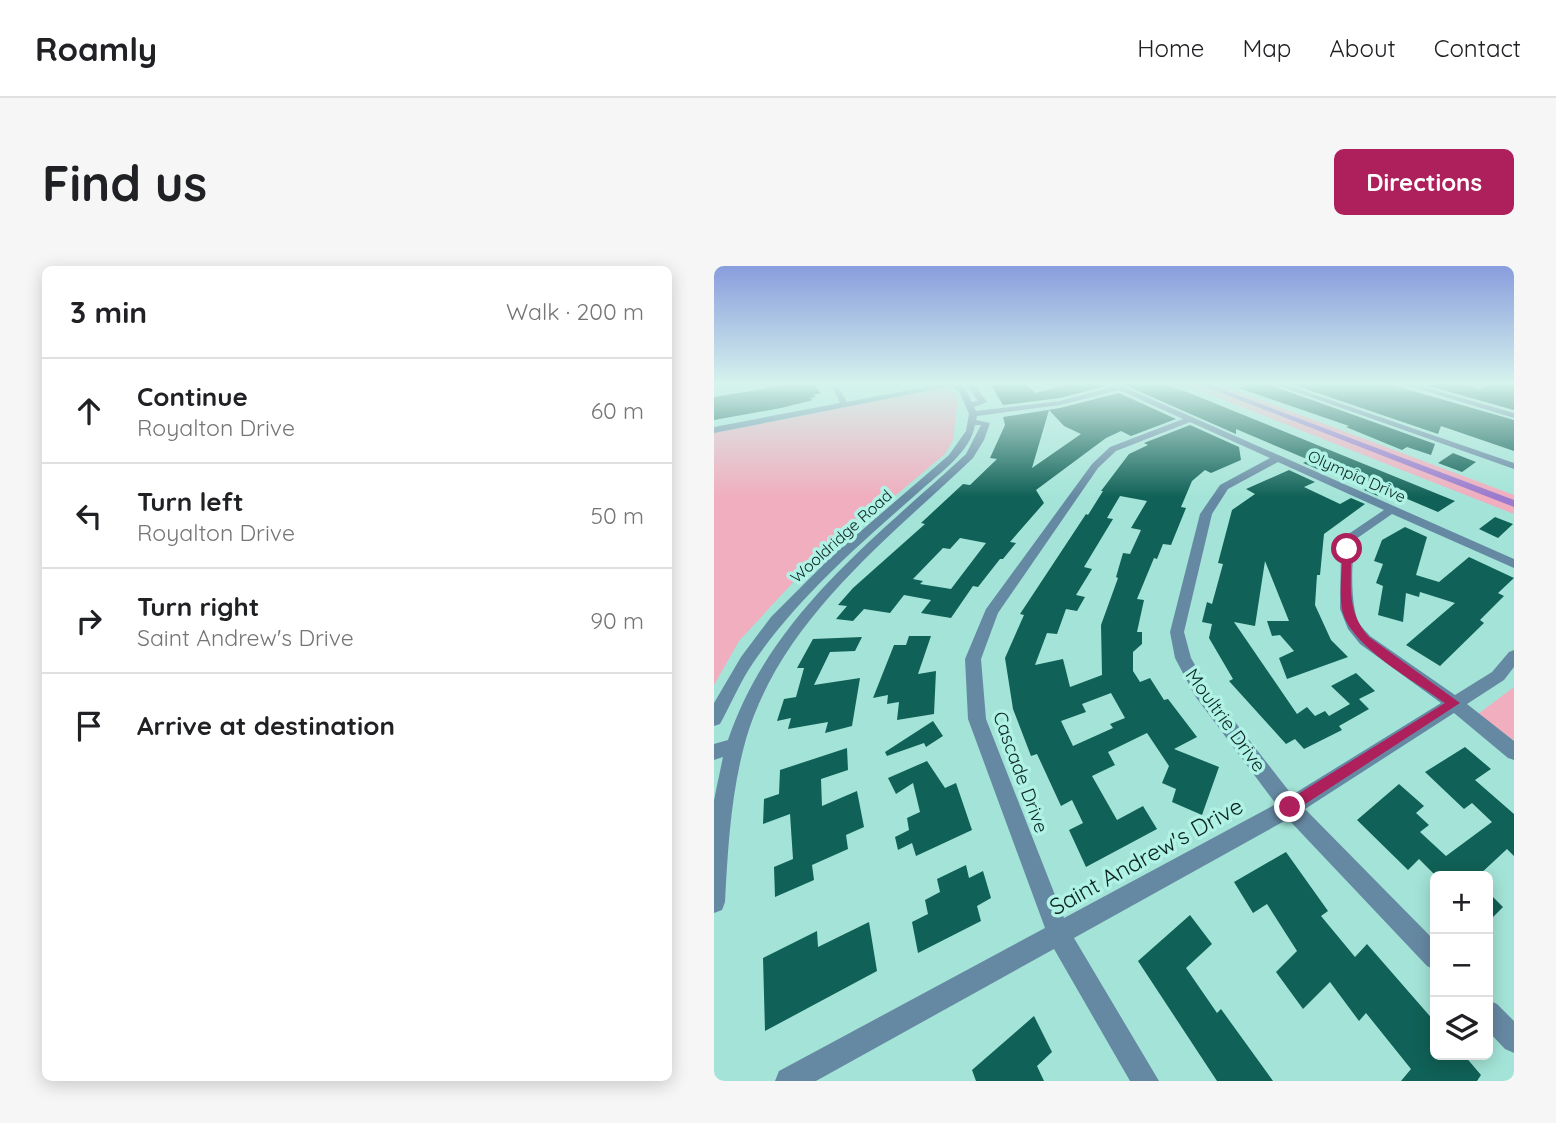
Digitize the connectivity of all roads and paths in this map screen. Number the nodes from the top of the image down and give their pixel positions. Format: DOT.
graph roads {
  1 [pos="759,421"];
  2 [pos="969,421"];
  3 [pos="984,421"];
  4 [pos="1184,421"];
  5 [pos="1194,421"];
  6 [pos="1385,421"];
  7 [pos="714,430"];
  8 [pos="1278,458"];
  9 [pos="1514,466"];
  10 [pos="1392,509"];
  11 [pos="867,531"];
  12 [pos="885,535"];
  13 [pos="1514,564"];
  14 [pos="1514,656"];
  15 [pos="1454,703"];
  16 [pos="714,719"];
  17 [pos="733,747"];
  18 [pos="714,752"];
  19 [pos="1514,752"];
  20 [pos="1290,807"];
  21 [pos="714,902"];
  22 [pos="1058,933"];
  23 [pos="1430,953"];
  24 [pos="1493,1018"];
  25 [pos="1514,1040"];
  26 [pos="789,1081"];
  27 [pos="1145,1081"];
  1 -- 7 [label="street"];
  2 -- 11 [label="street, Wooldridge Road"];
  3 -- 12 [label="street"];
  4 -- 22 [label="street, Cascade Drive"];
  5 -- 8 [label="street, Olympia Drive"];
  6 -- 9 [label="street"];
  8 -- 10 [label="street, Olympia Drive"];
  8 -- 20 [label="street, Moultrie Drive"];
  10 -- 13 [label="street, Olympia Drive"];
  10 -- 15 [label="street"];
  11 -- 12 [label="street"];
  11 -- 16 [label="street, Wooldridge Road"];
  12 -- 17 [label="street"];
  14 -- 15 [label="street, Saint Andrew's Drive"];
  15 -- 19 [label="street"];
  15 -- 20 [label="street, Saint Andrew's Drive"];
  17 -- 18 [label="street"];
  17 -- 21 [label="street"];
  20 -- 22 [label="street, Saint Andrew's Drive"];
  20 -- 23 [label="street, Moultrie Drive"];
  22 -- 26 [label="street, Saint Andrew's Drive"];
  22 -- 27 [label="street, Cascade Drive"];
  24 -- 25 [label="street"];
}
